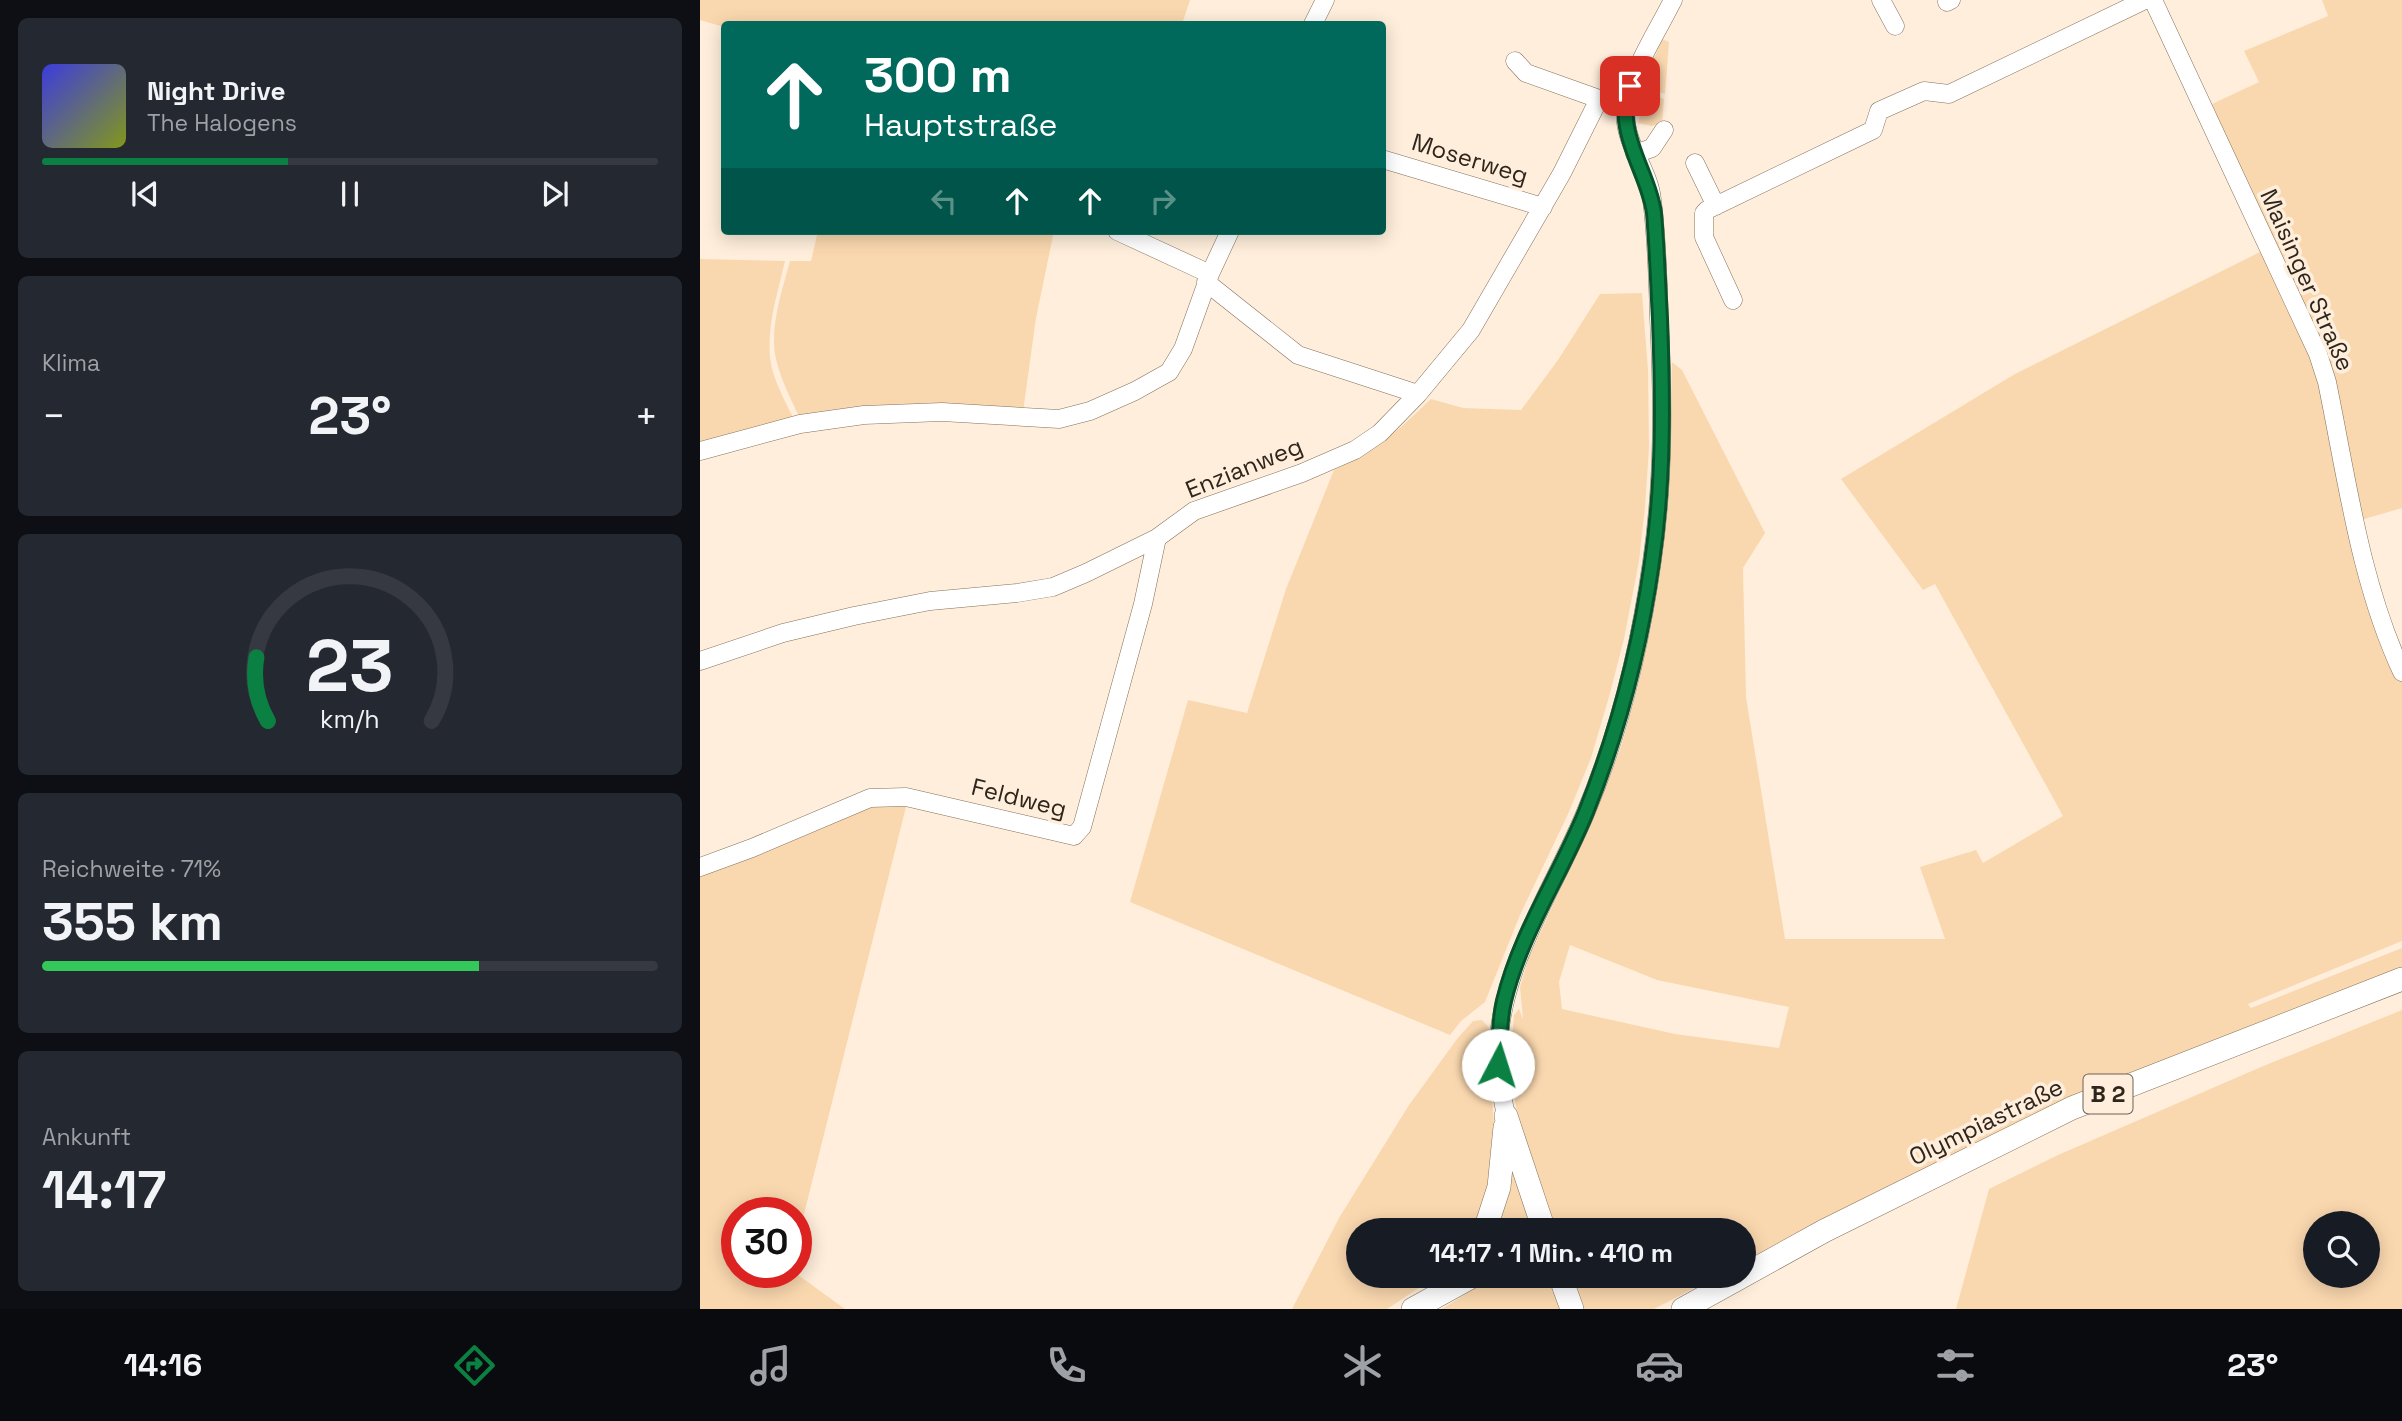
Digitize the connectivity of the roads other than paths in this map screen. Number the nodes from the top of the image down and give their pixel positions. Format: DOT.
graph roads {
  1 [pos="1325,0"];
  2 [pos="1673,0"];
  3 [pos="1881,0"];
  4 [pos="2145,0"];
  5 [pos="2153,0"];
  6 [pos="1314,21"];
  7 [pos="1895,26"];
  8 [pos="1515,61"];
  9 [pos="1599,99"];
  10 [pos="1626,105"];
  11 [pos="1664,130"];
  12 [pos="1635,155"];
  13 [pos="1386,160"];
  14 [pos="1695,163"];
  15 [pos="1543,206"];
  16 [pos="1716,206"];
  17 [pos="1125,235"];
  18 [pos="1228,235"];
  19 [pos="1208,278"];
  20 [pos="1733,300"];
  21 [pos="1418,394"];
  22 [pos="700,451"];
  23 [pos="1157,538"];
  24 [pos="700,661"];
  25 [pos="2402,672"];
  26 [pos="700,867"];
  27 [pos="2402,979"];
  28 [pos="1506,1116"];
  29 [pos="1489,1218"];
  30 [pos="1540,1218"];
  31 [pos="1441,1288"];
  32 [pos="1451,1288"];
  33 [pos="1564,1288"];
  34 [pos="1423,1303"];
  35 [pos="1572,1309"];
  36 [pos="1683,1309"];
  1 -- 6 [label="street"];
  2 -- 10 [label="street"];
  3 -- 7 [label="street"];
  4 -- 16 [label="street"];
  5 -- 25 [label="street, Maisinger Straße"];
  8 -- 9 [label="street"];
  9 -- 10 [label="street"];
  9 -- 15 [label="street, Enzianweg"];
  10 -- 12 [label="street"];
  11 -- 12 [label="street"];
  12 -- 28 [label="street"];
  13 -- 15 [label="street, Moserweg"];
  14 -- 16 [label="street"];
  15 -- 21 [label="street, Enzianweg"];
  16 -- 20 [label="street"];
  17 -- 19 [label="street"];
  18 -- 19 [label="street"];
  19 -- 21 [label="street"];
  19 -- 22 [label="street"];
  21 -- 23 [label="street, Enzianweg"];
  23 -- 24 [label="street, Enzianweg"];
  23 -- 26 [label="street, Feldweg"];
  27 -- 36 [label="main road, Olympiastraße / B 2"];
  28 -- 29 [label="main road"];
  28 -- 30 [label="main road"];
  31 -- 34 [label="main road"];
  32 -- 34 [label="main road"];
  33 -- 35 [label="main road"];
}
